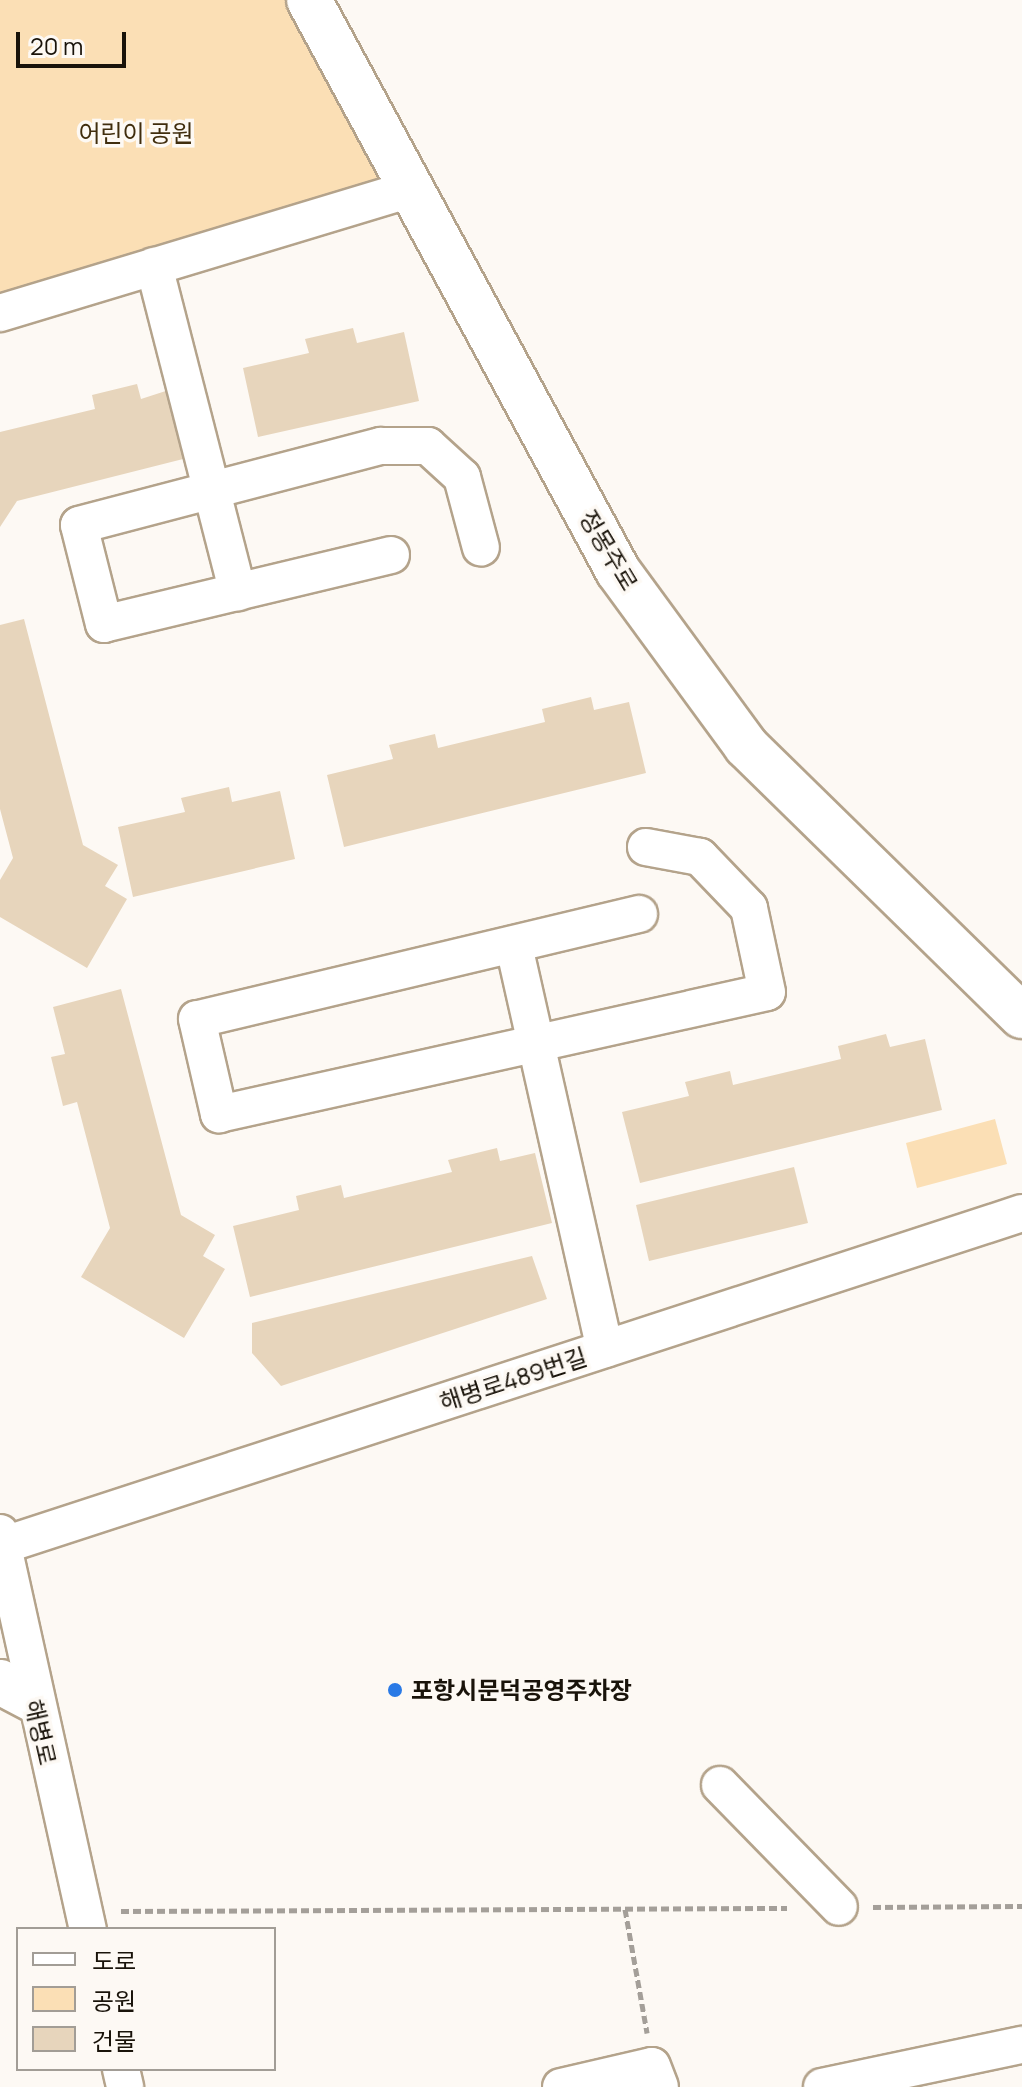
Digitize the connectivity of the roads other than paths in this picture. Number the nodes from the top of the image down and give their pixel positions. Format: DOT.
graph roads {
  1 [pos="309,0"];
  2 [pos="412,189"];
  3 [pos="154,266"];
  4 [pos="0,313"];
  5 [pos="211,490"];
  6 [pos="481,548"];
  7 [pos="391,555"];
  8 [pos="238,592"];
  9 [pos="646,847"];
  10 [pos="639,914"];
  11 [pos="514,946"];
  12 [pos="1022,1016"];
  13 [pos="536,1042"];
  14 [pos="1022,1213"];
  15 [pos="605,1349"];
  16 [pos="1,1541"];
  17 [pos="16,1691"];
  18 [pos="720,1785"];
  19 [pos="839,1907"];
  20 [pos="86,1920"];
  21 [pos="1022,2045"];
  22 [pos="656,2076"];
  23 [pos="561,2087"];
  24 [pos="822,2087"];
  1 -- 2 [label="main road, 정몽주로"];
  2 -- 3 [label="street"];
  2 -- 12 [label="main road, 정몽주로"];
  3 -- 4 [label="street"];
  3 -- 5 [label="street"];
  5 -- 6 [label="street"];
  5 -- 8 [label="street"];
  5 -- 8 [label="street"];
  7 -- 8 [label="street"];
  9 -- 13 [label="street"];
  10 -- 11 [label="street"];
  11 -- 13 [label="street"];
  11 -- 13 [label="street"];
  13 -- 15 [label="street"];
  14 -- 15 [label="street, 해병로489번길"];
  15 -- 16 [label="street, 해병로489번길"];
  16 -- 17 [label="street, 해병로"];
  17 -- 20 [label="street, 해병로"];
  18 -- 19 [label="street"];
  21 -- 24 [label="street"];
  22 -- 23 [label="street"];
}
